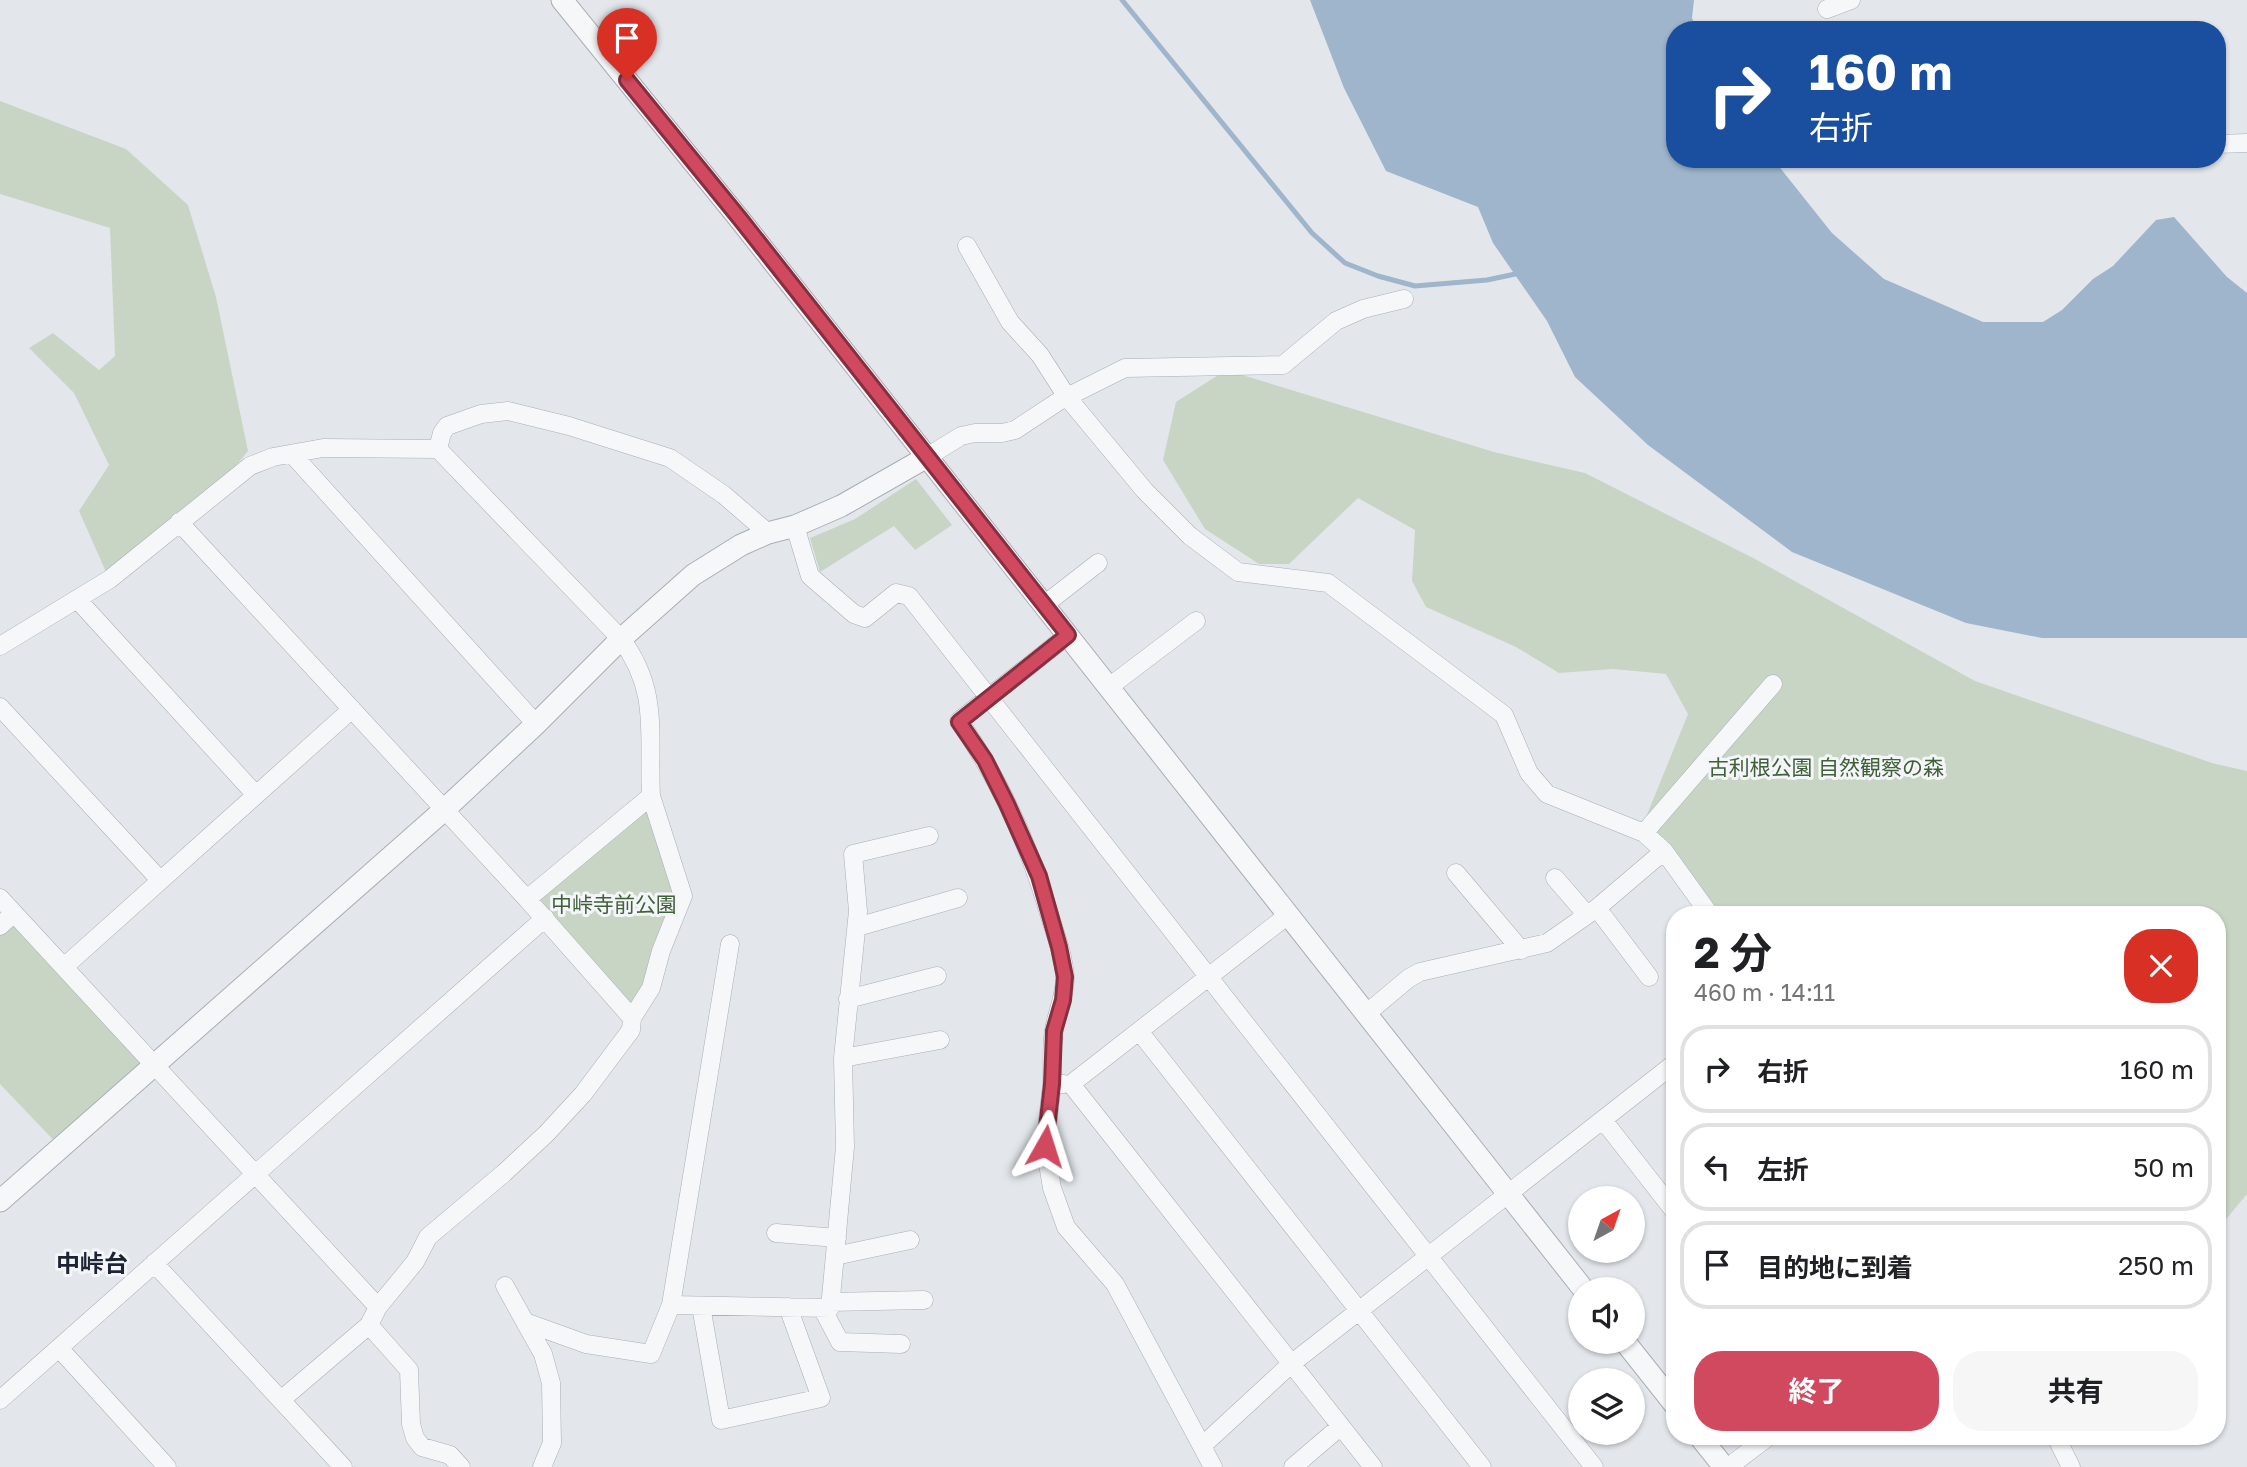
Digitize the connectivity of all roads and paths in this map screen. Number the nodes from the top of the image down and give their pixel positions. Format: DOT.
graph roads {
  1 [pos="562,0"];
  2 [pos="1851,0"];
  3 [pos="1827,9"];
  4 [pos="2226,144"];
  5 [pos="2247,144"];
  6 [pos="967,246"];
  7 [pos="1404,299"];
  8 [pos="1067,397"];
  9 [pos="438,449"];
  10 [pos="292,454"];
  11 [pos="927,457"];
  12 [pos="179,522"];
  13 [pos="795,526"];
  14 [pos="768,533"];
  15 [pos="1097,563"];
  16 [pos="77,599"];
  17 [pos="1044,605"];
  18 [pos="1196,621"];
  19 [pos="1068,635"];
  20 [pos="621,639"];
  21 [pos="0,646"];
  22 [pos="1773,684"];
  23 [pos="1109,687"];
  24 [pos="989,697"];
  25 [pos="0,706"];
  26 [pos="352,709"];
  27 [pos="536,724"];
  28 [pos="256,795"];
  29 [pos="651,796"];
  30 [pos="444,810"];
  31 [pos="1644,833"];
  32 [pos="929,836"];
  33 [pos="1664,852"];
  34 [pos="1456,873"];
  35 [pos="1555,878"];
  36 [pos="160,880"];
  37 [pos="0,898"];
  38 [pos="527,898"];
  39 [pos="958,898"];
  40 [pos="1703,906"];
  41 [pos="1592,911"];
  42 [pos="14,913"];
  43 [pos="1288,915"];
  44 [pos="545,918"];
  45 [pos="0,926"];
  46 [pos="857,927"];
  47 [pos="730,944"];
  48 [pos="1521,950"];
  49 [pos="64,967"];
  50 [pos="937,975"];
  51 [pos="1207,977"];
  52 [pos="1650,977"];
  53 [pos="848,999"];
  54 [pos="1366,1014"];
  55 [pos="632,1018"];
  56 [pos="1139,1031"];
  57 [pos="940,1040"];
  58 [pos="843,1058"];
  59 [pos="155,1064"];
  60 [pos="1666,1070"];
  61 [pos="1061,1084"];
  62 [pos="1603,1120"];
  63 [pos="255,1173"];
  64 [pos="1508,1194"];
  65 [pos="1666,1200"];
  66 [pos="0,1201"];
  67 [pos="776,1233"];
  68 [pos="910,1240"];
  69 [pos="836,1247"];
  70 [pos="1429,1256"];
  71 [pos="155,1263"];
  72 [pos="1574,1277"];
  73 [pos="505,1286"];
  74 [pos="924,1300"];
  75 [pos="671,1305"];
  76 [pos="826,1305"];
  77 [pos="701,1306"];
  78 [pos="378,1307"];
  79 [pos="788,1307"];
  80 [pos="1360,1310"];
  81 [pos="525,1322"];
  82 [pos="369,1325"];
  83 [pos="901,1344"];
  84 [pos="59,1348"];
  85 [pos="1635,1354"];
  86 [pos="1291,1364"];
  87 [pos="1666,1394"];
  88 [pos="0,1400"];
  89 [pos="281,1401"];
  90 [pos="1340,1426"];
  91 [pos="1706,1445"];
  92 [pos="1757,1445"];
  93 [pos="2060,1445"];
  94 [pos="1202,1446"];
  95 [pos="167,1467"];
  96 [pos="343,1467"];
  97 [pos="461,1467"];
  98 [pos="542,1467"];
  99 [pos="1213,1467"];
  100 [pos="1293,1467"];
  101 [pos="1373,1467"];
  102 [pos="1482,1467"];
  103 [pos="1594,1467"];
  104 [pos="1724,1467"];
  105 [pos="1733,1467"];
  106 [pos="2071,1467"];
  1 -- 11 [label="street"];
  2 -- 3 [label="street"];
  4 -- 5 [label="street"];
  6 -- 8 [label="street"];
  7 -- 8 [label="street"];
  8 -- 11 [label="street"];
  8 -- 31 [label="street"];
  9 -- 10 [label="street"];
  9 -- 14 [label="street"];
  9 -- 20 [label="street"];
  10 -- 12 [label="street"];
  10 -- 27 [label="street"];
  11 -- 13 [label="street"];
  11 -- 17 [label="street"];
  12 -- 16 [label="street"];
  12 -- 26 [label="street"];
  13 -- 14 [label="street"];
  13 -- 24 [label="street"];
  14 -- 20 [label="street"];
  15 -- 17 [label="street"];
  16 -- 21 [label="street"];
  16 -- 28 [label="street"];
  17 -- 19 [label="street"];
  18 -- 23 [label="street"];
  19 -- 23 [label="street"];
  19 -- 24 [label="street"];
  20 -- 27 [label="street"];
  20 -- 29 [label="street"];
  22 -- 31 [label="street"];
  23 -- 43 [label="street"];
  24 -- 51 [label="street"];
  24 -- 61 [label="street"];
  25 -- 36 [label="street"];
  26 -- 28 [label="street"];
  26 -- 30 [label="street"];
  27 -- 30 [label="street"];
  28 -- 36 [label="street"];
  29 -- 38 [label="street"];
  29 -- 55 [label="street"];
  30 -- 38 [label="street"];
  30 -- 59 [label="street"];
  31 -- 33 [label="street"];
  32 -- 46 [label="street"];
  33 -- 40 [label="street"];
  33 -- 41 [label="street"];
  34 -- 48 [label="street"];
  35 -- 41 [label="street"];
  36 -- 49 [label="street"];
  37 -- 42 [label="street"];
  38 -- 44 [label="street"];
  39 -- 46 [label="street"];
  41 -- 48 [label="street"];
  41 -- 52 [label="street"];
  42 -- 45 [label="street"];
  42 -- 49 [label="street"];
  43 -- 51 [label="street"];
  43 -- 54 [label="street"];
  44 -- 55 [label="street"];
  44 -- 63 [label="street"];
  46 -- 53 [label="street"];
  47 -- 75 [label="street"];
  48 -- 54 [label="street"];
  49 -- 59 [label="street"];
  50 -- 53 [label="street"];
  51 -- 56 [label="street"];
  51 -- 70 [label="street"];
  53 -- 58 [label="street"];
  54 -- 64 [label="street"];
  55 -- 78 [label="street"];
  56 -- 61 [label="street"];
  56 -- 80 [label="street"];
  57 -- 58 [label="street"];
  58 -- 69 [label="street"];
  59 -- 63 [label="street"];
  59 -- 66 [label="street"];
  60 -- 62 [label="street"];
  61 -- 86 [label="street"];
  61 -- 94 [label="street"];
  62 -- 64 [label="street"];
  62 -- 65 [label="street"];
  63 -- 71 [label="street"];
  63 -- 78 [label="street"];
  64 -- 70 [label="street"];
  64 -- 72 [label="street"];
  67 -- 69 [label="street"];
  68 -- 69 [label="street"];
  69 -- 76 [label="street"];
  70 -- 80 [label="street"];
  70 -- 103 [label="street"];
  71 -- 84 [label="street"];
  71 -- 89 [label="street"];
  73 -- 81 [label="street"];
  74 -- 76 [label="street"];
  75 -- 77 [label="street"];
  75 -- 81 [label="street"];
  76 -- 79 [label="street"];
  76 -- 83 [label="street"];
  77 -- 79 [label="street"];
  77 -- 79 [label="street"];
  78 -- 82 [label="street"];
  80 -- 86 [label="street"];
  80 -- 102 [label="street"];
  81 -- 98 [label="street"];
  82 -- 89 [label="street"];
  82 -- 97 [label="street"];
  84 -- 88 [label="street"];
  84 -- 95 [label="street"];
  85 -- 87 [label="street"];
  86 -- 90 [label="street"];
  86 -- 94 [label="street"];
  89 -- 96 [label="street"];
  90 -- 100 [label="street"];
  90 -- 101 [label="street"];
  91 -- 104 [label="street"];
  92 -- 105 [label="street"];
  93 -- 106 [label="street"];
  94 -- 99 [label="street"];
}
